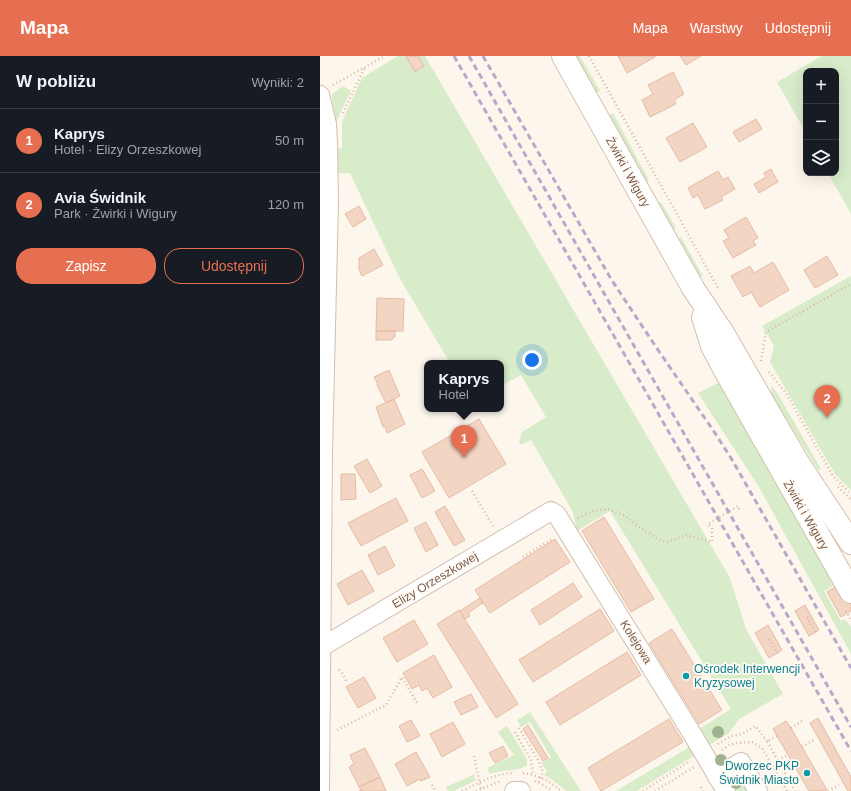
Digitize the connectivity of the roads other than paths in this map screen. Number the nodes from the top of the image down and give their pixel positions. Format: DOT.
graph roads {
  1 [pos="562,56"];
  2 [pos="323,92"];
  3 [pos="324,172"];
  4 [pos="693,288"];
  5 [pos="322,451"];
  6 [pos="551,511"];
  7 [pos="851,543"];
  8 [pos="851,592"];
  9 [pos="321,648"];
  10 [pos="321,730"];
  11 [pos="721,784"];
  12 [pos="320,791"];
  13 [pos="514,791"];
  14 [pos="521,791"];
  15 [pos="758,791"];
  1 -- 4 [label="main road, Żwirki i Wigury"];
  2 -- 3 [label="street"];
  3 -- 5 [label="street"];
  4 -- 7 [label="main road, Żwirki i Wigury"];
  4 -- 8 [label="main road, Żwirki i Wigury"];
  5 -- 9 [label="street"];
  6 -- 9 [label="street, Elizy Orzeszkowej"];
  6 -- 11 [label="street, Kolejowa"];
  9 -- 10 [label="street"];
  10 -- 12 [label="street"];
  11 -- 15 [label="street, Kolejowa"];
  13 -- 14 [label="street"];
}
